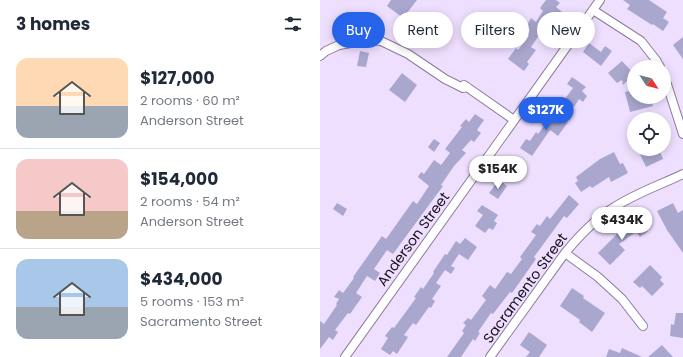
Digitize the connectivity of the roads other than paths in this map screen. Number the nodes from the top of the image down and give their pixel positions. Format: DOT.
graph roads {
  1 [pos="600,0"];
  2 [pos="593,10"];
  3 [pos="320,56"];
  4 [pos="656,60"];
  5 [pos="671,96"];
  6 [pos="514,120"];
  7 [pos="683,134"];
  8 [pos="683,174"];
  9 [pos="565,254"];
  10 [pos="644,326"];
  11 [pos="345,357"];
  12 [pos="490,357"];
  1 -- 2 [label="street, Anderson Street"];
  2 -- 4 [label="street"];
  2 -- 6 [label="street, Anderson Street"];
  3 -- 6 [label="street"];
  5 -- 7 [label="street"];
  6 -- 11 [label="street, Anderson Street"];
  8 -- 9 [label="street, Sacramento Street"];
  9 -- 10 [label="street"];
  9 -- 12 [label="street, Sacramento Street"];
}
